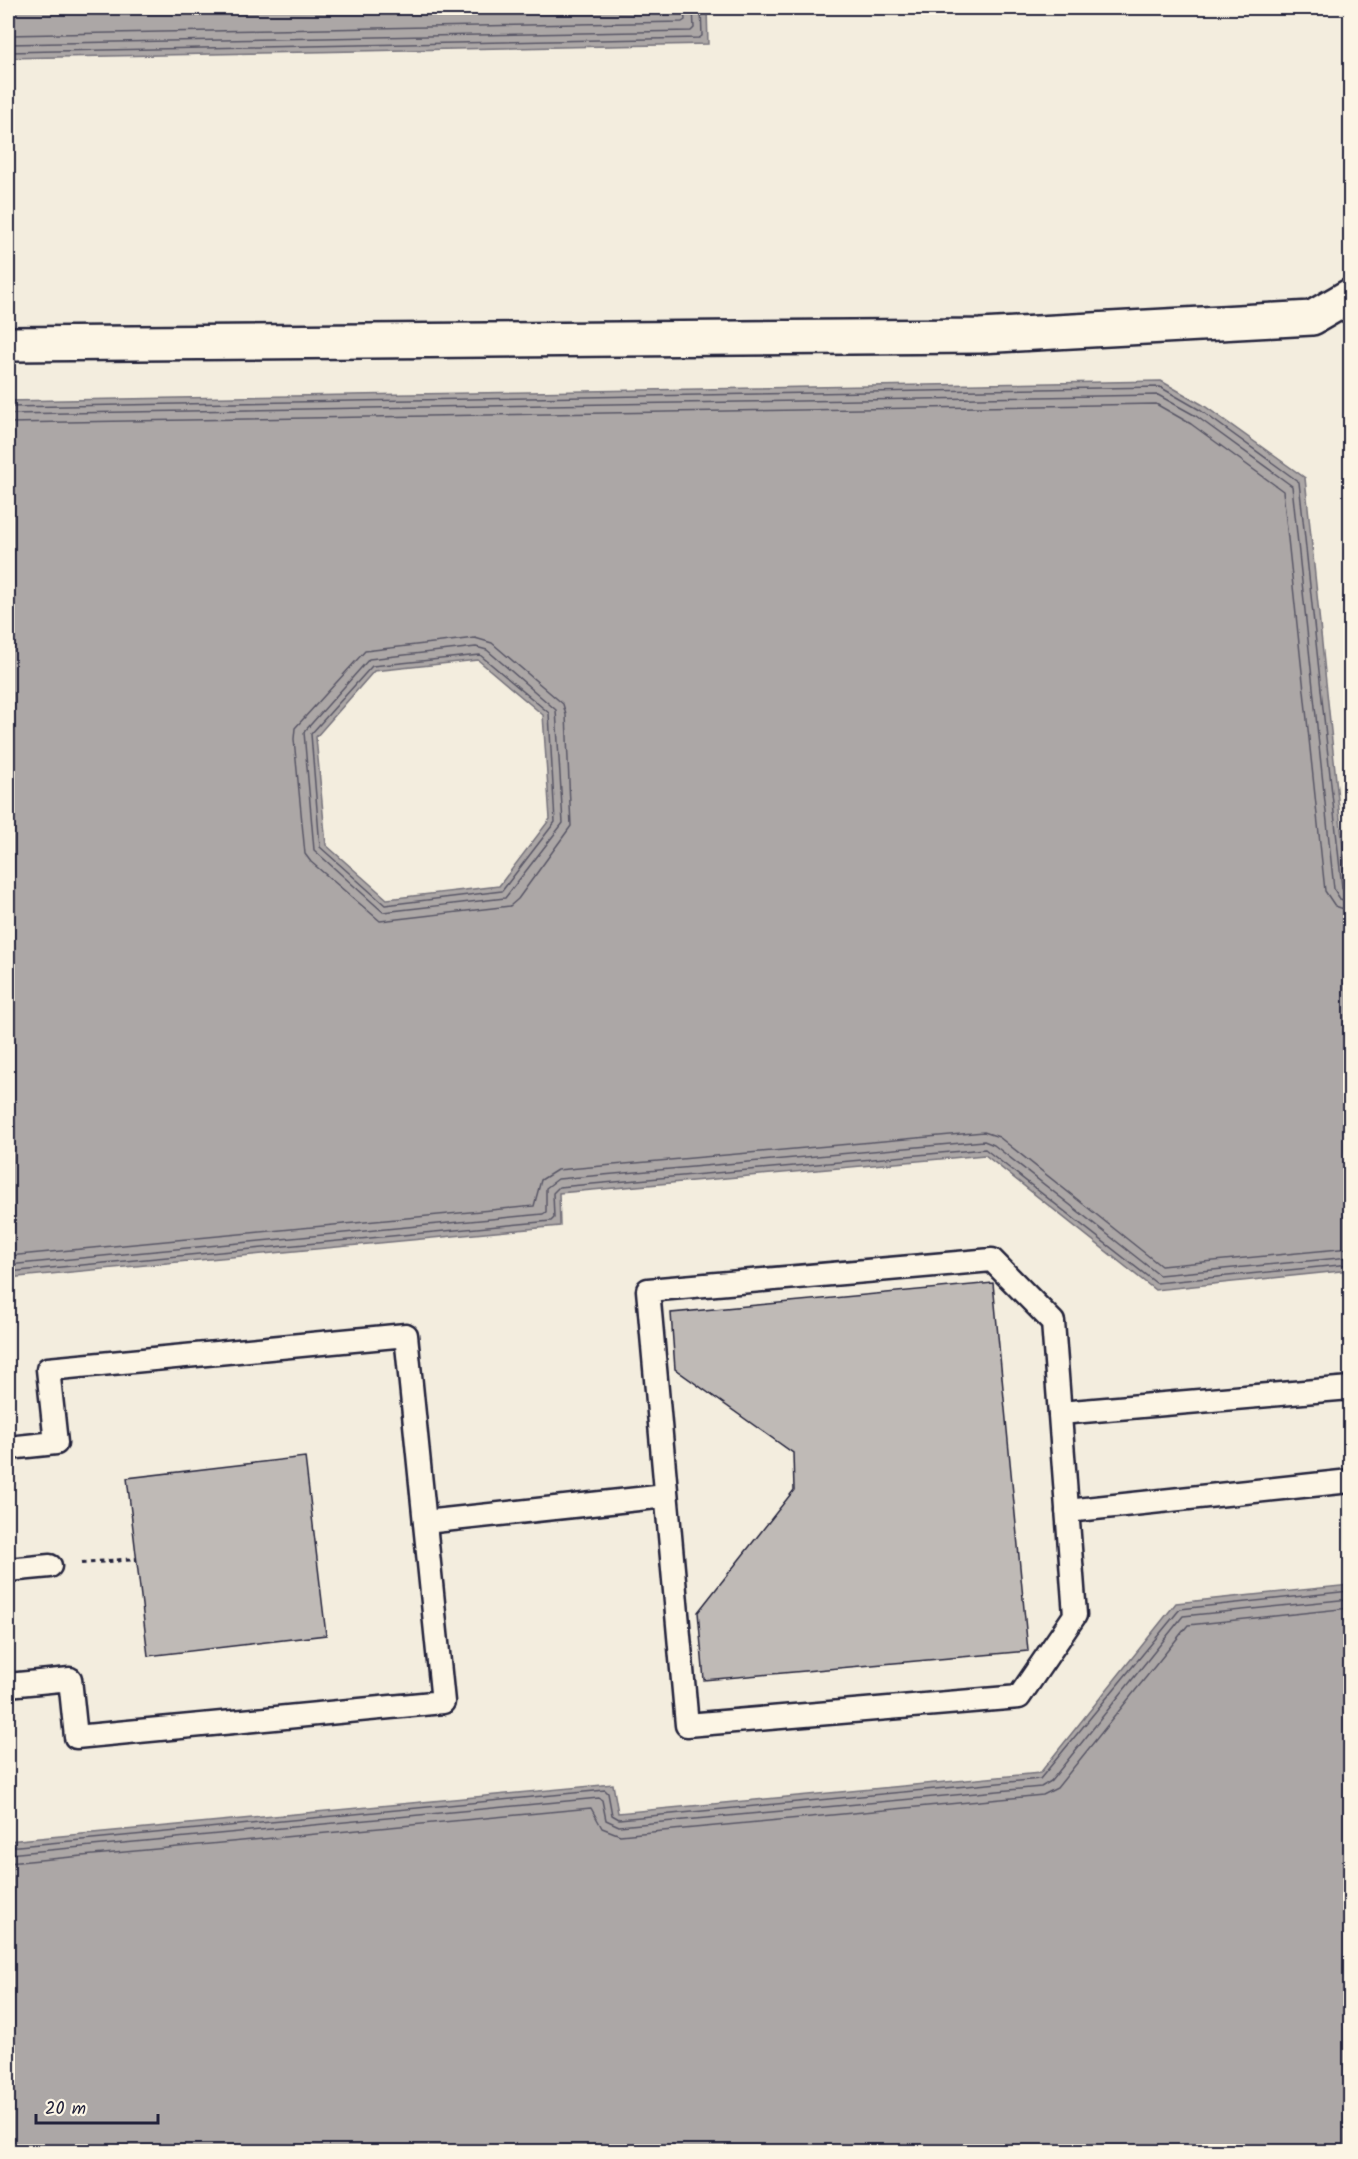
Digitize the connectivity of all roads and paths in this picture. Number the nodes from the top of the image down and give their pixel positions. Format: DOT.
graph roads {
  1 [pos="1350,296"];
  2 [pos="8,344"];
  3 [pos="1350,1389"];
  4 [pos="1060,1413"];
  5 [pos="8,1448"];
  6 [pos="1350,1481"];
  7 [pos="666,1496"];
  8 [pos="1067,1511"];
  9 [pos="425,1522"];
  10 [pos="137,1559"];
  11 [pos="50,1566"];
  12 [pos="8,1570"];
  13 [pos="8,1685"];
  1 -- 2 [label="street"];
  3 -- 4 [label="lane"];
  4 -- 7 [label="lane"];
  4 -- 8 [label="lane"];
  5 -- 9 [label="lane"];
  6 -- 8 [label="lane"];
  7 -- 8 [label="lane"];
  7 -- 9 [label="lane"];
  9 -- 13 [label="lane"];
  10 -- 11 [label="path"];
  11 -- 12 [label="lane"];
}
